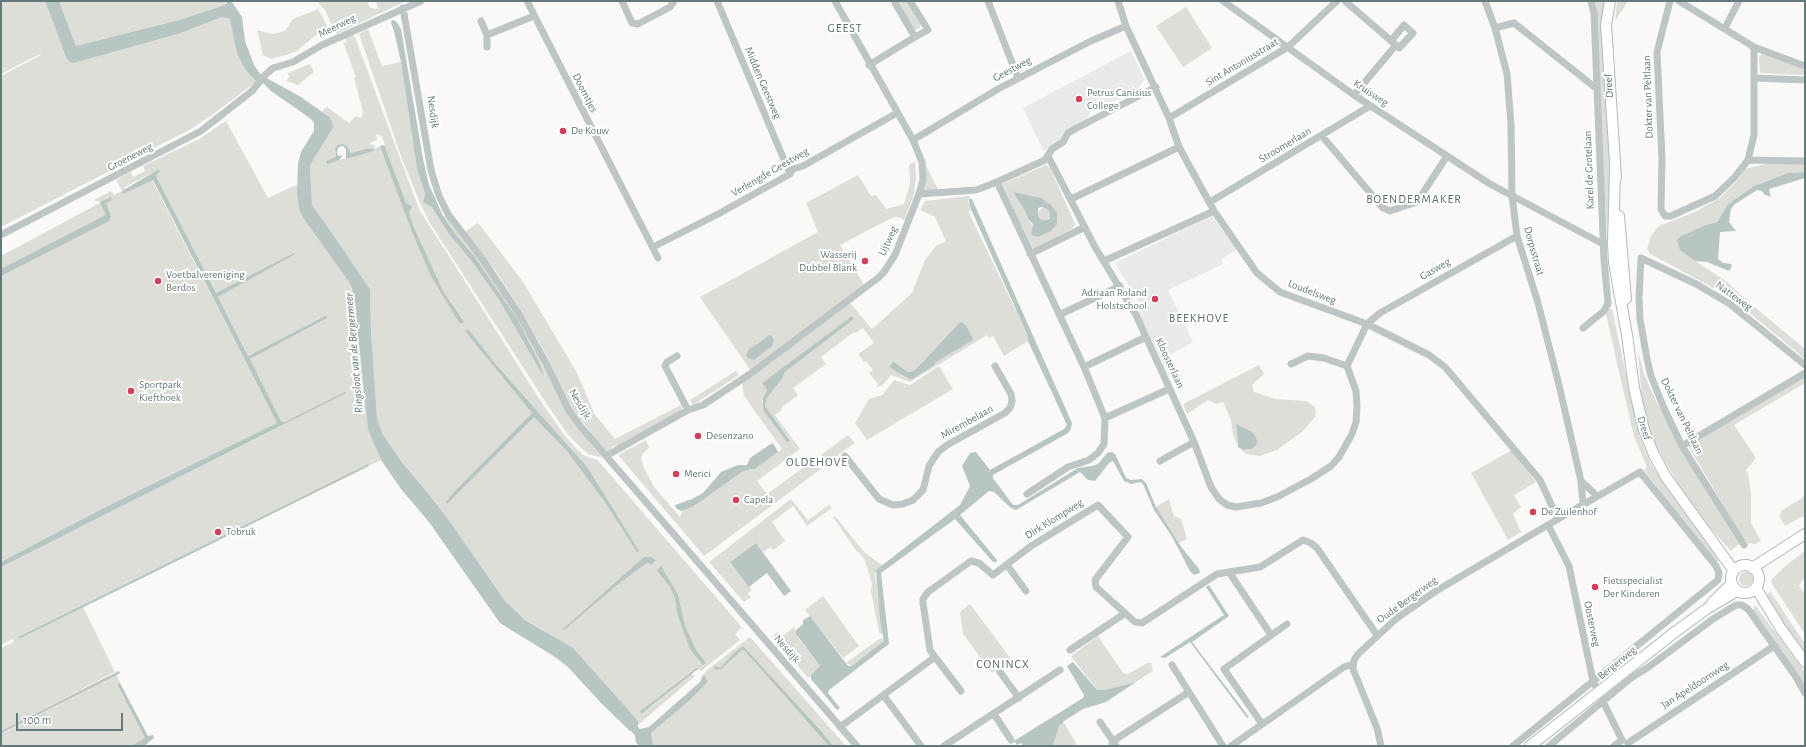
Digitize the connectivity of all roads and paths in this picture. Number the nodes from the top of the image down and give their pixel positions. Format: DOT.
graph roads {
  1 [pos="421,1"];
  2 [pos="527,1"];
  3 [pos="622,1"];
  4 [pos="674,1"];
  5 [pos="717,1"];
  6 [pos="835,1"];
  7 [pos="896,1"];
  8 [pos="910,1"];
  9 [pos="988,1"];
  10 [pos="1118,1"];
  11 [pos="1223,1"];
  12 [pos="1337,1"];
  13 [pos="1345,1"];
  14 [pos="1485,1"];
  15 [pos="1591,1"];
  16 [pos="1610,1"];
  17 [pos="1670,1"];
  18 [pos="1679,1"];
  19 [pos="1739,1"];
  20 [pos="404,8"];
  21 [pos="534,16"];
  22 [pos="481,21"];
  23 [pos="1126,26"];
  24 [pos="1495,28"];
  25 [pos="1725,28"];
  26 [pos="487,34"];
  27 [pos="915,37"];
  28 [pos="487,47"];
  29 [pos="1288,47"];
  30 [pos="1754,47"];
  31 [pos="869,64"];
  32 [pos="1805,66"];
  33 [pos="265,75"];
  34 [pos="1018,78"];
  35 [pos="1754,78"];
  36 [pos="1805,80"];
  37 [pos="1156,87"];
  38 [pos="1597,89"];
  39 [pos="1354,95"];
  40 [pos="1370,106"];
  41 [pos="897,112"];
  42 [pos="1169,118"];
  43 [pos="1322,136"];
  44 [pos="913,140"];
  45 [pos="1179,147"];
  46 [pos="1048,156"];
  47 [pos="1447,156"];
  48 [pos="1748,160"];
  49 [pos="1805,161"];
  50 [pos="790,174"];
  51 [pos="997,182"];
  52 [pos="919,194"];
  53 [pos="1512,196"];
  54 [pos="1070,199"];
  55 [pos="1210,202"];
  56 [pos="1214,211"];
  57 [pos="1085,227"];
  58 [pos="1,235"];
  59 [pos="1517,236"];
  60 [pos="1612,243"];
  61 [pos="653,247"];
  62 [pos="1030,254"];
  63 [pos="658,258"];
  64 [pos="1641,258"];
  65 [pos="1104,261"];
  66 [pos="1120,286"];
  67 [pos="1059,315"];
  68 [pos="1367,324"];
  69 [pos="1583,328"];
  70 [pos="1146,337"];
  71 [pos="677,356"];
  72 [pos="1291,364"];
  73 [pos="1805,365"];
  74 [pos="995,366"];
  75 [pos="1347,366"];
  76 [pos="1084,367"];
  77 [pos="1805,373"];
  78 [pos="1169,389"];
  79 [pos="688,410"];
  80 [pos="1105,418"];
  81 [pos="1194,442"];
  82 [pos="1682,446"];
  83 [pos="606,456"];
  84 [pos="845,456"];
  85 [pos="1160,461"];
  86 [pos="1581,481"];
  87 [pos="1027,494"];
  88 [pos="1597,496"];
  89 [pos="1583,504"];
  90 [pos="1558,519"];
  91 [pos="1548,525"];
  92 [pos="1802,536"];
  93 [pos="1744,545"];
  94 [pos="1007,565"];
  95 [pos="1738,569"];
  96 [pos="1755,571"];
  97 [pos="1229,572"];
  98 [pos="1719,578"];
  99 [pos="1735,587"];
  100 [pos="1753,590"];
  101 [pos="1026,591"];
  102 [pos="1124,614"];
  103 [pos="1287,624"];
  104 [pos="1272,635"];
  105 [pos="1377,635"];
  106 [pos="1774,646"];
  107 [pos="1070,650"];
  108 [pos="935,657"];
  109 [pos="1805,662"];
  110 [pos="1353,664"];
  111 [pos="1172,665"];
  112 [pos="1060,670"];
  113 [pos="1000,672"];
  114 [pos="1593,681"];
  115 [pos="961,691"];
  116 [pos="1189,692"];
  117 [pos="1805,693"];
  118 [pos="884,696"];
  119 [pos="1600,696"];
  120 [pos="1019,698"];
  121 [pos="994,714"];
  122 [pos="1100,722"];
  123 [pos="1262,724"];
  124 [pos="840,727"];
  125 [pos="1012,740"];
  126 [pos="1627,743"];
  127 [pos="1113,744"];
  128 [pos="857,746"];
  129 [pos="921,746"];
  130 [pos="944,746"];
  131 [pos="1223,746"];
  132 [pos="1231,746"];
  133 [pos="1381,746"];
  134 [pos="1513,746"];
  135 [pos="1530,746"];
  136 [pos="1549,746"];
  137 [pos="1614,746"];
  1 -- 20 [label="street, Meerweg"];
  2 -- 21 [label="street, Doorntjes"];
  3 -- 4 [label="street"];
  5 -- 50 [label="street, Midden Geestweg"];
  6 -- 31 [label="street, Lijtweg"];
  7 -- 27 [label="street"];
  8 -- 27 [label="street"];
  9 -- 34 [label="street"];
  10 -- 23 [label="street, Loudelsweg"];
  11 -- 29 [label="street, Kruisweg"];
  12 -- 29 [label="street, Sint Antoniusstraat"];
  13 -- 39 [label="street"];
  14 -- 24 [label="street, Dorpsstraat"];
  15 -- 38 [label="street, Karel de Grotelaan"];
  16 -- 60 [label="main road, Dreef"];
  17 -- 48 [label="street, Dokter van Peltlaan"];
  18 -- 25 [label="street"];
  19 -- 25 [label="street"];
  20 -- 33 [label="street, Meerweg"];
  20 -- 83 [label="street, Nesdijk"];
  21 -- 26 [label="street"];
  21 -- 61 [label="street, Doorntjes"];
  22 -- 26 [label="street"];
  23 -- 34 [label="street, Geestweg"];
  23 -- 37 [label="street, Loudelsweg"];
  24 -- 38 [label="street"];
  24 -- 53 [label="street, Dorpsstraat"];
  25 -- 30 [label="street"];
  26 -- 28 [label="street"];
  27 -- 31 [label="street"];
  29 -- 39 [label="street, Kruisweg"];
  29 -- 42 [label="street, Sint Antoniusstraat"];
  30 -- 32 [label="street"];
  30 -- 35 [label="street"];
  31 -- 41 [label="street, Lijtweg"];
  33 -- 58 [label="street, Groeneweg"];
  34 -- 44 [label="street, Geestweg"];
  35 -- 36 [label="street"];
  35 -- 48 [label="street"];
  37 -- 42 [label="street, Loudelsweg"];
  37 -- 46 [label="street"];
  38 -- 60 [label="street, Karel de Grotelaan"];
  39 -- 40 [label="street, Kruisweg"];
  40 -- 43 [label="street, Stroomerlaan"];
  40 -- 47 [label="street, Kruisweg"];
  41 -- 44 [label="street, Lijtweg"];
  41 -- 50 [label="street, Verlengde Geestweg"];
  42 -- 45 [label="street, Loudelsweg"];
  43 -- 47 [label="street"];
  43 -- 55 [label="street, Stroomerlaan"];
  44 -- 52 [label="street, Lijtweg"];
  45 -- 54 [label="street"];
  45 -- 55 [label="street, Loudelsweg"];
  46 -- 51 [label="street"];
  46 -- 54 [label="street, Kloosterlaan"];
  47 -- 53 [label="street, Kruisweg"];
  48 -- 49 [label="street"];
  50 -- 61 [label="street, Verlengde Geestweg"];
  51 -- 52 [label="street"];
  51 -- 62 [label="street"];
  52 -- 79 [label="street, Lijtweg"];
  53 -- 59 [label="street, Dorpsstraat"];
  53 -- 60 [label="street"];
  54 -- 57 [label="street, Kloosterlaan"];
  55 -- 56 [label="street, Loudelsweg"];
  56 -- 65 [label="street"];
  56 -- 68 [label="street, Loudelsweg"];
  57 -- 62 [label="street"];
  57 -- 65 [label="street, Kloosterlaan"];
  59 -- 68 [label="street, Gasweg"];
  59 -- 86 [label="street, Dorpsstraat"];
  60 -- 69 [label="street, Karel de Grotelaan"];
  60 -- 95 [label="main road, Dreef"];
  61 -- 63 [label="street, Doorntjes"];
  62 -- 67 [label="street"];
  64 -- 73 [label="street, Natteweg"];
  64 -- 82 [label="street, Dokter van Peltlaan"];
  65 -- 66 [label="street, Kloosterlaan"];
  66 -- 67 [label="street"];
  66 -- 70 [label="street, Kloosterlaan"];
  67 -- 76 [label="street"];
  68 -- 75 [label="street"];
  68 -- 90 [label="street, Loudelsweg"];
  70 -- 76 [label="street"];
  70 -- 78 [label="street, Kloosterlaan"];
  71 -- 79 [label="street"];
  72 -- 75 [label="street"];
  74 -- 84 [label="street, Mirembelaan"];
  75 -- 81 [label="street, Kloosterlaan"];
  76 -- 80 [label="street"];
  77 -- 82 [label="street"];
  78 -- 80 [label="street"];
  78 -- 81 [label="street, Kloosterlaan"];
  79 -- 83 [label="street, Lijtweg"];
  80 -- 87 [label="street"];
  81 -- 85 [label="street"];
  82 -- 93 [label="street, Dokter van Peltlaan"];
  83 -- 124 [label="street, Nesdijk"];
  86 -- 88 [label="street"];
  86 -- 89 [label="street, Dorpsstraat"];
  88 -- 89 [label="street, Oude Bergerweg"];
  88 -- 98 [label="street, Oude Bergerweg"];
  89 -- 90 [label="street, Oude Bergerweg"];
  90 -- 91 [label="street, Oude Bergerweg"];
  91 -- 105 [label="street, Oude Bergerweg"];
  91 -- 114 [label="street, Oosterweg"];
  92 -- 96 [label="main road"];
  94 -- 101 [label="street"];
  94 -- 102 [label="street, Dirk Klompweg"];
  94 -- 108 [label="street, Dirk Klompweg"];
  95 -- 96 [label="main road"];
  95 -- 99 [label="main road"];
  96 -- 100 [label="main road"];
  97 -- 102 [label="street, Dirk Klompweg"];
  97 -- 104 [label="street"];
  97 -- 105 [label="street, Dirk Klompweg"];
  98 -- 114 [label="street, Bergerweg"];
  99 -- 100 [label="main road"];
  99 -- 119 [label="main road, Bergerweg"];
  100 -- 109 [label="main road"];
  102 -- 107 [label="street"];
  103 -- 104 [label="street"];
  104 -- 123 [label="street"];
  105 -- 110 [label="street, Oude Bergerweg"];
  106 -- 117 [label="street"];
  106 -- 119 [label="street, Bergerweg"];
  106 -- 126 [label="street, Jan Apeldoornweg"];
  108 -- 115 [label="street"];
  108 -- 118 [label="street"];
  110 -- 123 [label="street"];
  110 -- 133 [label="street"];
  111 -- 116 [label="street"];
  112 -- 120 [label="street"];
  113 -- 120 [label="street"];
  114 -- 119 [label="street, Oosterweg"];
  114 -- 134 [label="street, Bergerweg"];
  116 -- 127 [label="street"];
  116 -- 131 [label="street"];
  118 -- 124 [label="street"];
  118 -- 129 [label="street"];
  119 -- 126 [label="street, Oosterweg"];
  119 -- 135 [label="main road, Bergerweg"];
  119 -- 136 [label="street, Bergerweg"];
  120 -- 121 [label="street"];
  121 -- 125 [label="street"];
  121 -- 130 [label="street"];
  122 -- 127 [label="street"];
  123 -- 132 [label="street"];
  124 -- 128 [label="street, Nesdijk"];
  126 -- 137 [label="street"];
}
